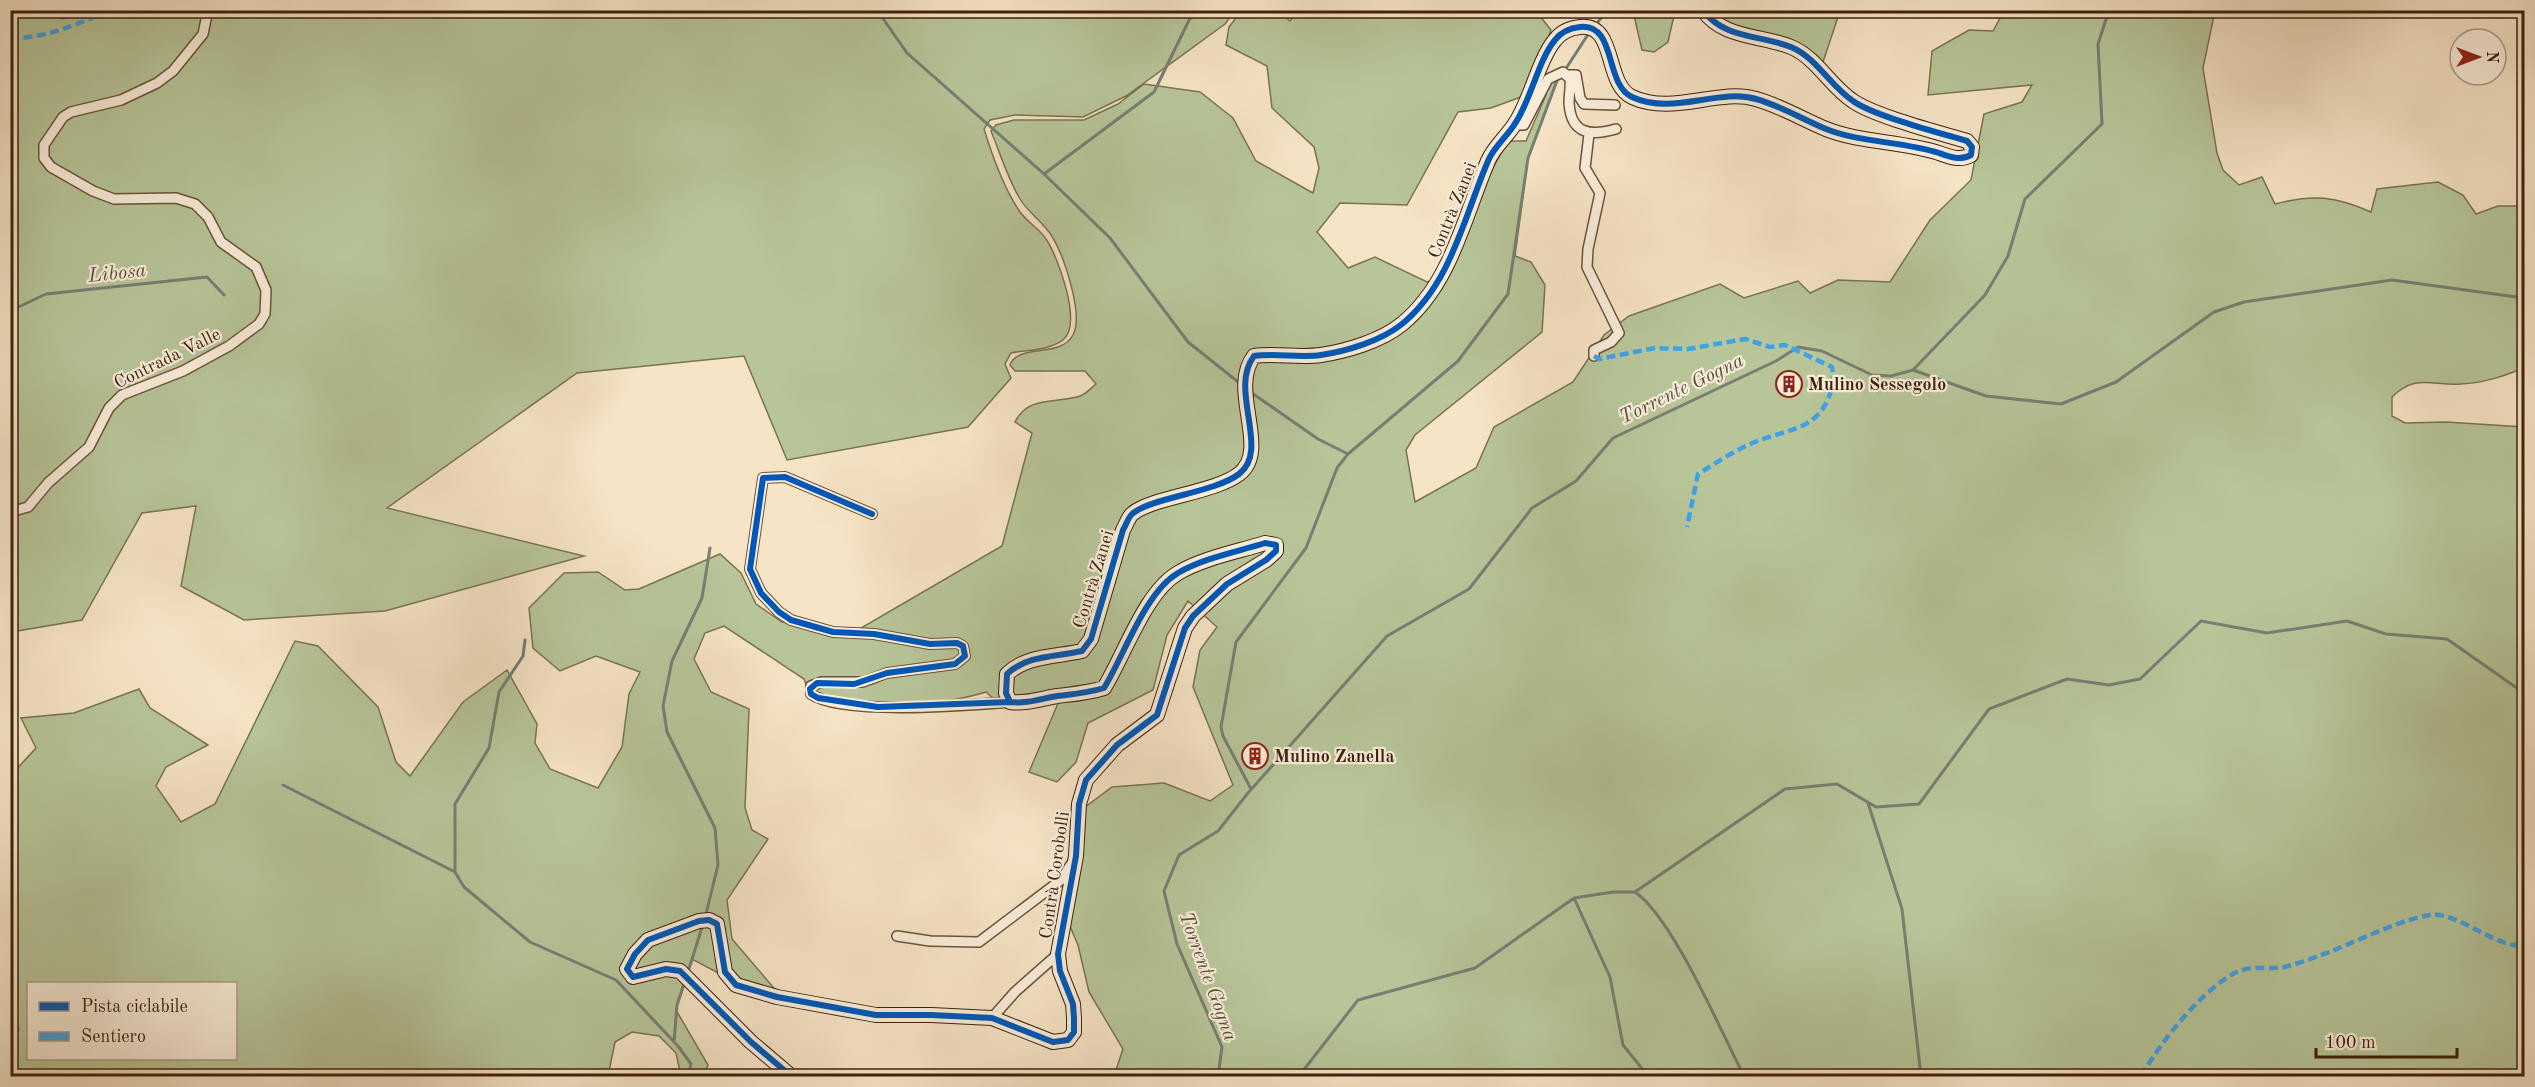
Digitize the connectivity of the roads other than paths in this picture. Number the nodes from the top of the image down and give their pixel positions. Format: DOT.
graph roads {
  1 [pos="208,10"];
  2 [pos="1703,10"];
  3 [pos="1568,75"];
  4 [pos="1615,105"];
  5 [pos="1515,125"];
  6 [pos="1616,129"];
  7 [pos="1588,134"];
  8 [pos="1594,356"];
  9 [pos="10,512"];
  10 [pos="872,514"];
  11 [pos="1010,702"];
  12 [pos="1076,856"];
  13 [pos="897,936"];
  14 [pos="1058,954"];
  15 [pos="992,1018"];
  16 [pos="791,1077"];
  1 -- 9 [label="street, Contrada Valle"];
  2 -- 5 [label="street, Contrà Zanei"];
  3 -- 4 [label="street"];
  3 -- 5 [label="street, Contrà Zanei"];
  3 -- 7 [label="street"];
  5 -- 11 [label="street, Contrà Zanei"];
  6 -- 7 [label="street"];
  7 -- 8 [label="street"];
  10 -- 11 [label="street"];
  11 -- 12 [label="street, Contrà Corobolli"];
  12 -- 13 [label="street, Contrà Corobolli"];
  12 -- 14 [label="street, Contrà Corobolli"];
  14 -- 15 [label="street, Contrà Corobolli"];
  14 -- 15 [label="street, Contrà Corobolli"];
  15 -- 16 [label="street, Contrà Corobolli"];
}
